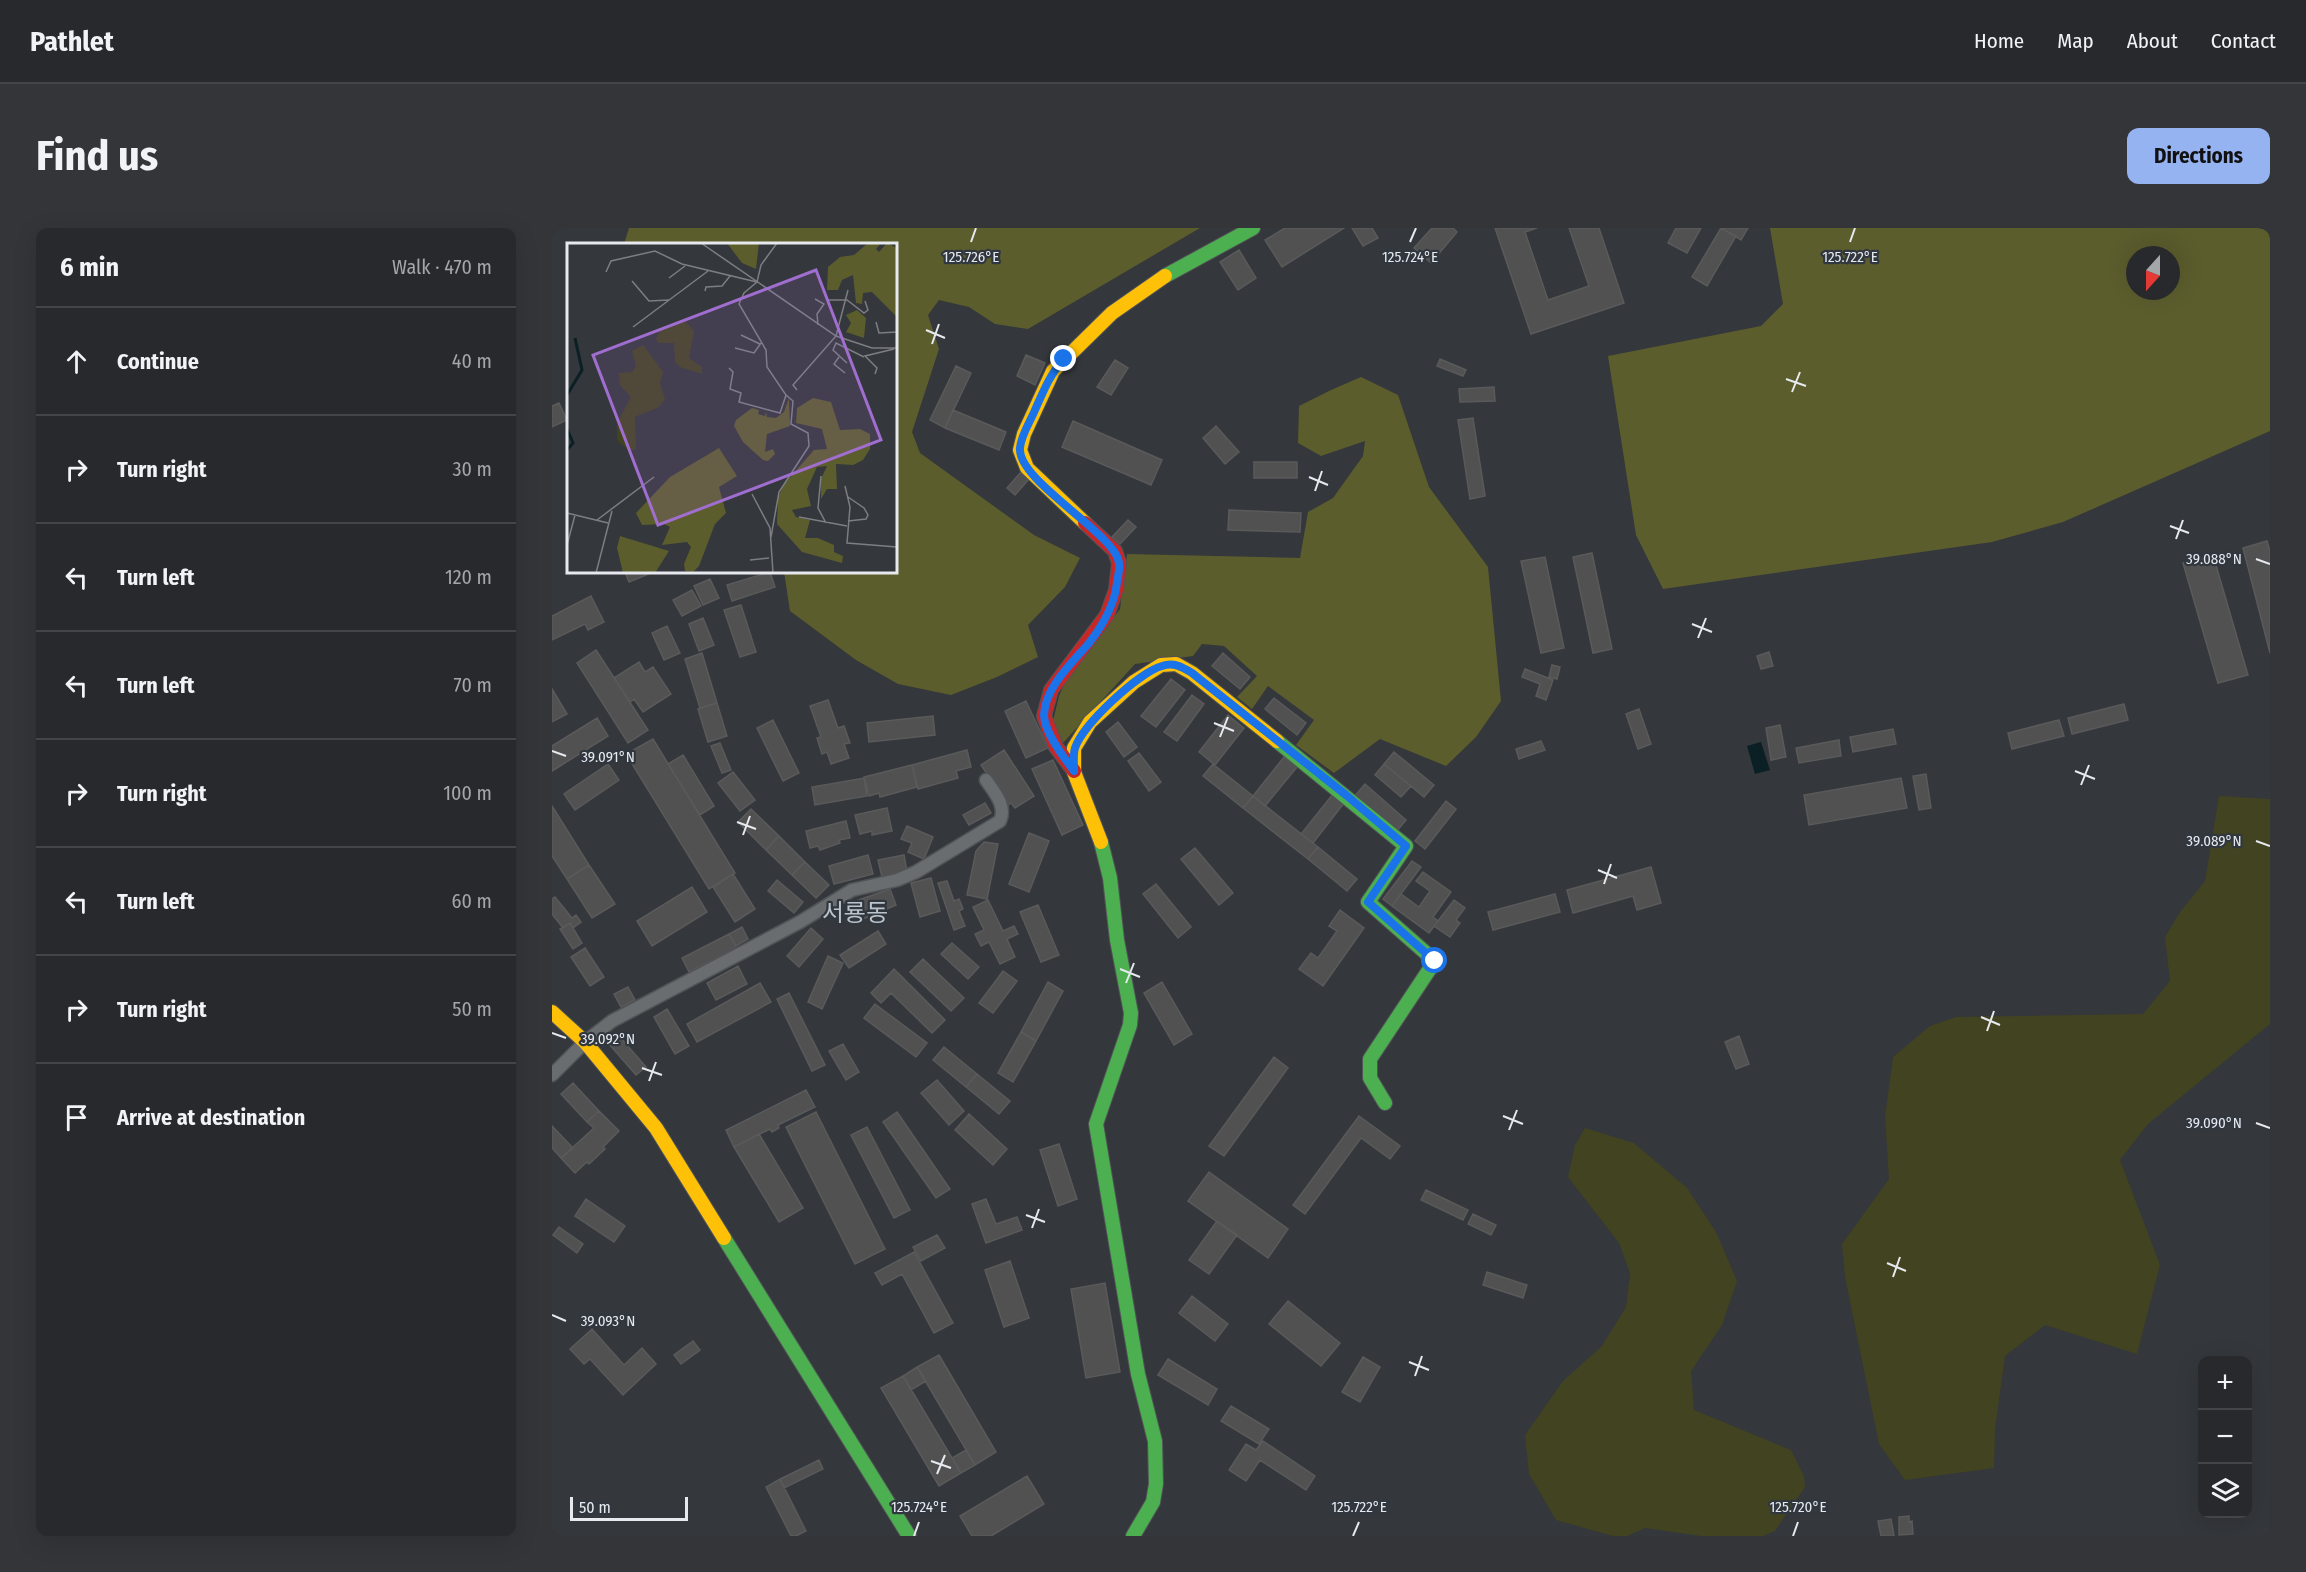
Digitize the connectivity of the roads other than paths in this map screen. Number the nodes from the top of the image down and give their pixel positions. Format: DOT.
graph roads {
  1 [pos="1252,228"];
  2 [pos="1074,771"];
  3 [pos="986,780"];
  4 [pos="552,1012"];
  5 [pos="585,1042"];
  6 [pos="552,1075"];
  7 [pos="1385,1103"];
  8 [pos="909,1536"];
  9 [pos="1133,1536"];
  1 -- 2 [label="street"];
  2 -- 7 [label="street"];
  2 -- 9 [label="street"];
  3 -- 5 [label="street"];
  4 -- 5 [label="street"];
  5 -- 6 [label="street"];
  5 -- 8 [label="street"];
}
